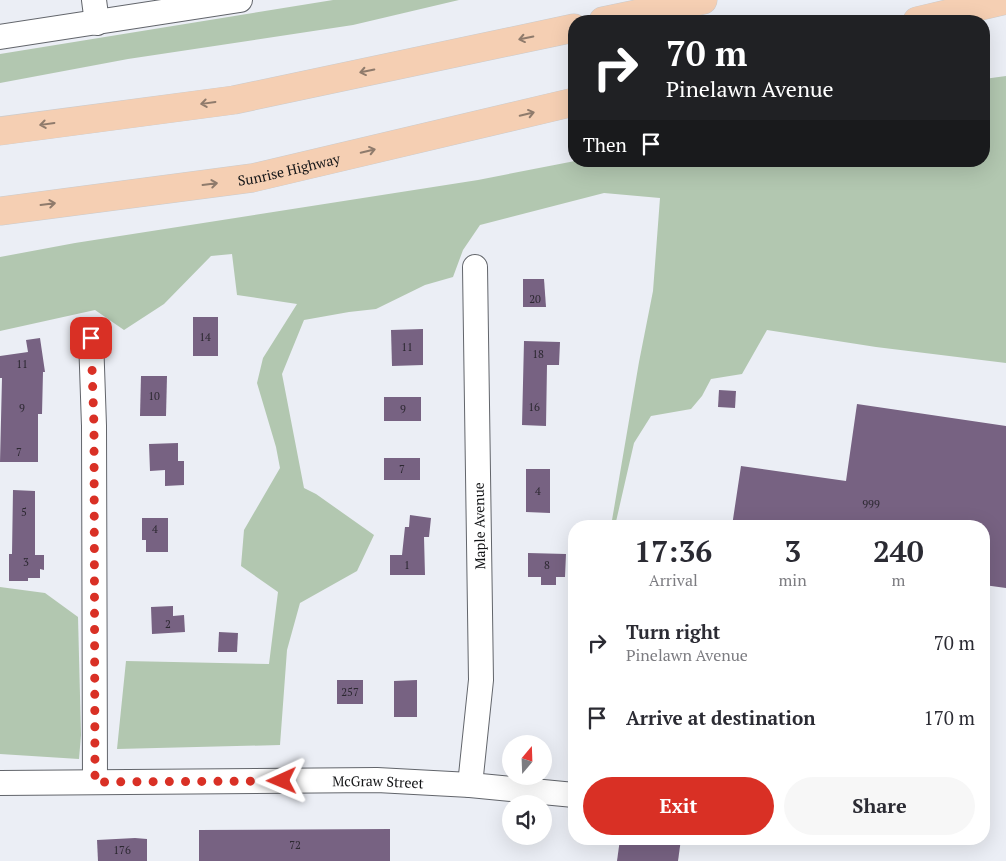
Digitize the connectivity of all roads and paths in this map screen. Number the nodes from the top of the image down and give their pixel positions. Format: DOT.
graph roads {
  1 [pos="240,0"];
  2 [pos="703,0"];
  3 [pos="1006,0"];
  4 [pos="95,12"];
  5 [pos="632,15"];
  6 [pos="942,15"];
  7 [pos="568,29"];
  8 [pos="0,37"];
  9 [pos="568,103"];
  10 [pos="0,130"];
  11 [pos="0,210"];
  12 [pos="475,267"];
  13 [pos="91,338"];
  14 [pos="95,782"];
  15 [pos="0,783"];
  16 [pos="470,785"];
  17 [pos="568,794"];
  1 -- 4 [label="street"];
  2 -- 5 [label="highway"];
  3 -- 6 [label="highway"];
  4 -- 8 [label="street"];
  7 -- 10 [label="highway, one-way"];
  11 -- 9 [label="highway, Sunrise Highway, one-way"];
  12 -- 16 [label="street, Maple Avenue"];
  13 -- 14 [label="street"];
  14 -- 15 [label="street, McGraw Street"];
  14 -- 16 [label="street, McGraw Street"];
  16 -- 17 [label="street, McGraw Street"];
}
